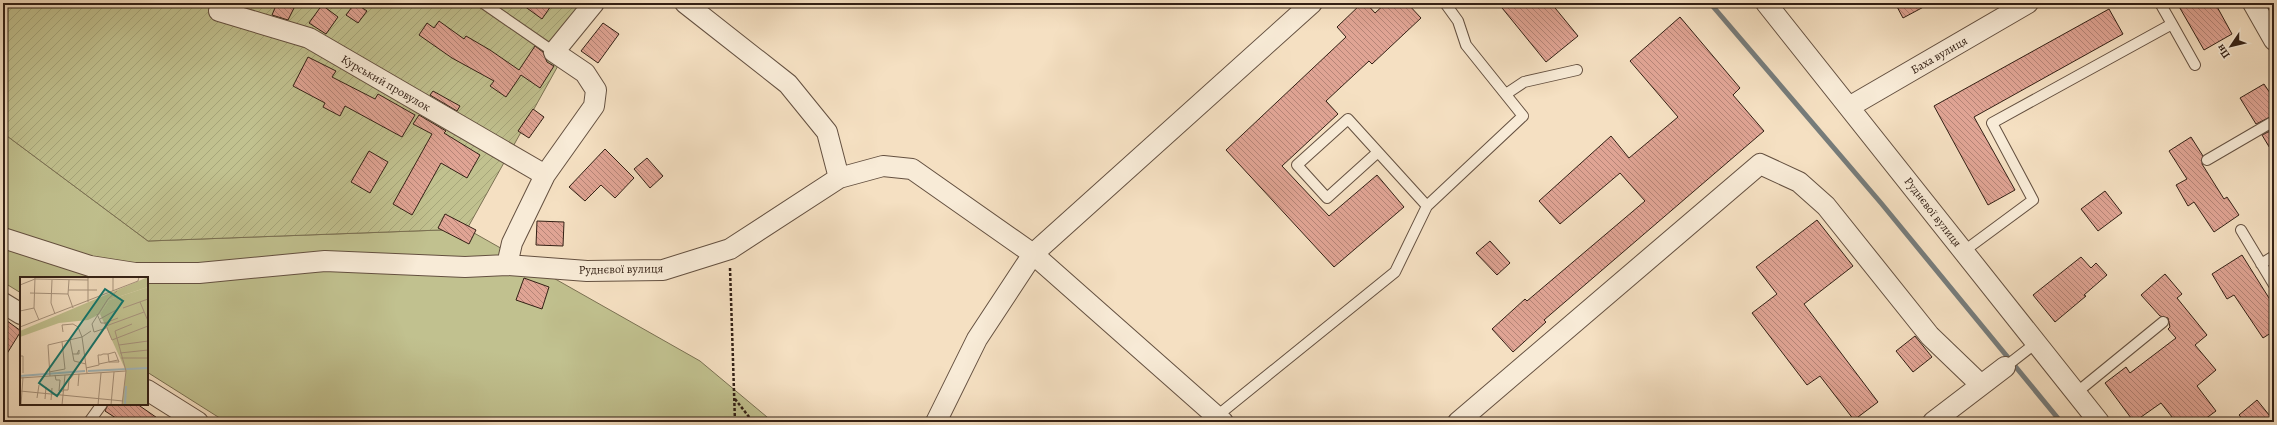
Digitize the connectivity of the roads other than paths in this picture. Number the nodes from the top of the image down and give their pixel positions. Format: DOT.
graph roads {
  1 [pos="483,3"];
  2 [pos="594,3"];
  3 [pos="685,3"];
  4 [pos="1312,3"];
  5 [pos="1445,3"];
  6 [pos="1766,3"];
  7 [pos="2028,3"];
  8 [pos="2160,3"];
  9 [pos="2253,3"];
  10 [pos="219,10"];
  11 [pos="2172,24"];
  12 [pos="2274,40"];
  13 [pos="554,52"];
  14 [pos="2195,65"];
  15 [pos="1577,70"];
  16 [pos="1506,94"];
  17 [pos="1849,107"];
  18 [pos="2274,121"];
  19 [pos="1378,152"];
  20 [pos="2207,160"];
  21 [pos="545,175"];
  22 [pos="839,178"];
  23 [pos="1426,206"];
  24 [pos="2241,230"];
  25 [pos="3,238"];
  26 [pos="1964,251"];
  27 [pos="1033,254"];
  28 [pos="2274,256"];
  29 [pos="2261,264"];
  30 [pos="507,266"];
  31 [pos="2274,286"];
  32 [pos="3,303"];
  33 [pos="20,313"];
  34 [pos="2163,322"];
  35 [pos="2029,348"];
  36 [pos="2005,367"];
  37 [pos="1981,385"];
  38 [pos="148,391"];
  39 [pos="2076,393"];
  40 [pos="101,405"];
  41 [pos="1220,419"];
  42 [pos="89,422"];
  43 [pos="198,422"];
  44 [pos="936,422"];
  45 [pos="1458,422"];
  46 [pos="1933,422"];
  47 [pos="2099,422"];
  1 -- 13 [label="lane"];
  2 -- 13 [label="street"];
  3 -- 22 [label="street"];
  4 -- 27 [label="street"];
  5 -- 16 [label="lane"];
  6 -- 17 [label="street, Руднєвої вулиця"];
  7 -- 17 [label="street, Баха вулиця"];
  8 -- 11 [label="lane"];
  9 -- 12 [label="street"];
  10 -- 21 [label="street, Курський провулок"];
  11 -- 14 [label="lane"];
  11 -- 26 [label="lane"];
  13 -- 21 [label="street"];
  15 -- 16 [label="lane"];
  16 -- 23 [label="lane"];
  17 -- 26 [label="street, Руднєвої вулиця"];
  18 -- 20 [label="lane"];
  19 -- 19 [label="lane"];
  19 -- 23 [label="lane"];
  21 -- 30 [label="street"];
  22 -- 27 [label="street, Руднєвої вулиця"];
  22 -- 30 [label="street, Руднєвої вулиця"];
  23 -- 41 [label="lane"];
  24 -- 29 [label="lane"];
  25 -- 30 [label="street, Руднєвої вулиця"];
  26 -- 35 [label="street, Руднєвої вулиця"];
  27 -- 41 [label="street, Руднєвої вулиця"];
  27 -- 44 [label="street"];
  28 -- 29 [label="lane"];
  29 -- 31 [label="lane"];
  32 -- 33 [label="street"];
  34 -- 39 [label="lane"];
  35 -- 36 [label="lane"];
  35 -- 39 [label="street, Руднєвої вулиця"];
  36 -- 37 [label="street"];
  37 -- 45 [label="street"];
  37 -- 46 [label="street"];
  38 -- 43 [label="street"];
  39 -- 47 [label="street, Руднєвої вулиця"];
  40 -- 42 [label="lane"];
}
